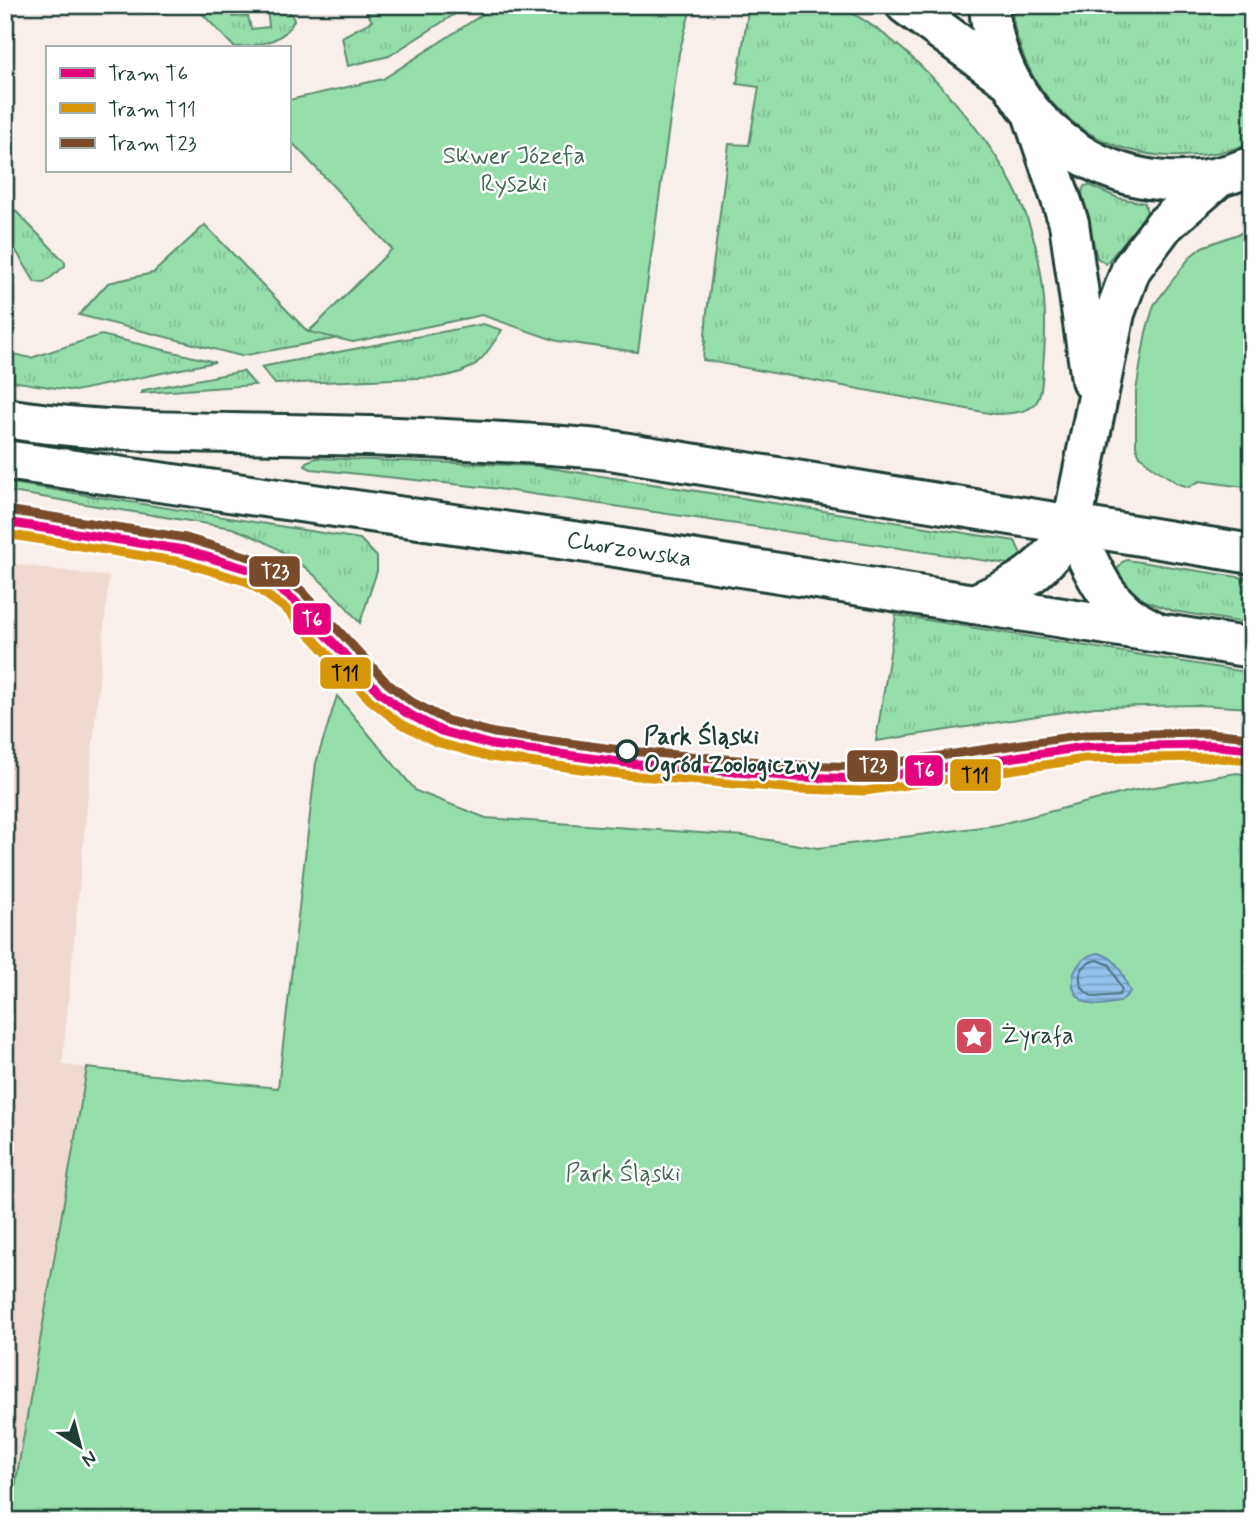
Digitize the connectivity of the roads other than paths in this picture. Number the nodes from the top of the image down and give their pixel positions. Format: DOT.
graph roads {
  1 [pos="906,5"];
  2 [pos="989,5"];
  3 [pos="1011,82"];
  4 [pos="1033,117"];
  5 [pos="1252,166"];
  6 [pos="1217,179"];
  7 [pos="1095,400"];
  8 [pos="5,418"];
  9 [pos="5,460"];
  10 [pos="1072,525"];
  11 [pos="1252,554"];
  12 [pos="974,604"];
  13 [pos="1163,634"];
  14 [pos="1252,648"];
  1 -- 3 [label="main road"];
  2 -- 3 [label="main road"];
  3 -- 4 [label="main road"];
  4 -- 6 [label="main road"];
  4 -- 7 [label="main road"];
  5 -- 6 [label="main road"];
  6 -- 7 [label="main road"];
  7 -- 10 [label="main road"];
  8 -- 10 [label="main road"];
  9 -- 12 [label="main road, Chorzowska"];
  10 -- 11 [label="main road"];
  10 -- 12 [label="main road"];
  10 -- 13 [label="main road"];
  12 -- 13 [label="main road, Chorzowska"];
  13 -- 14 [label="main road, Chorzowska"];
}
